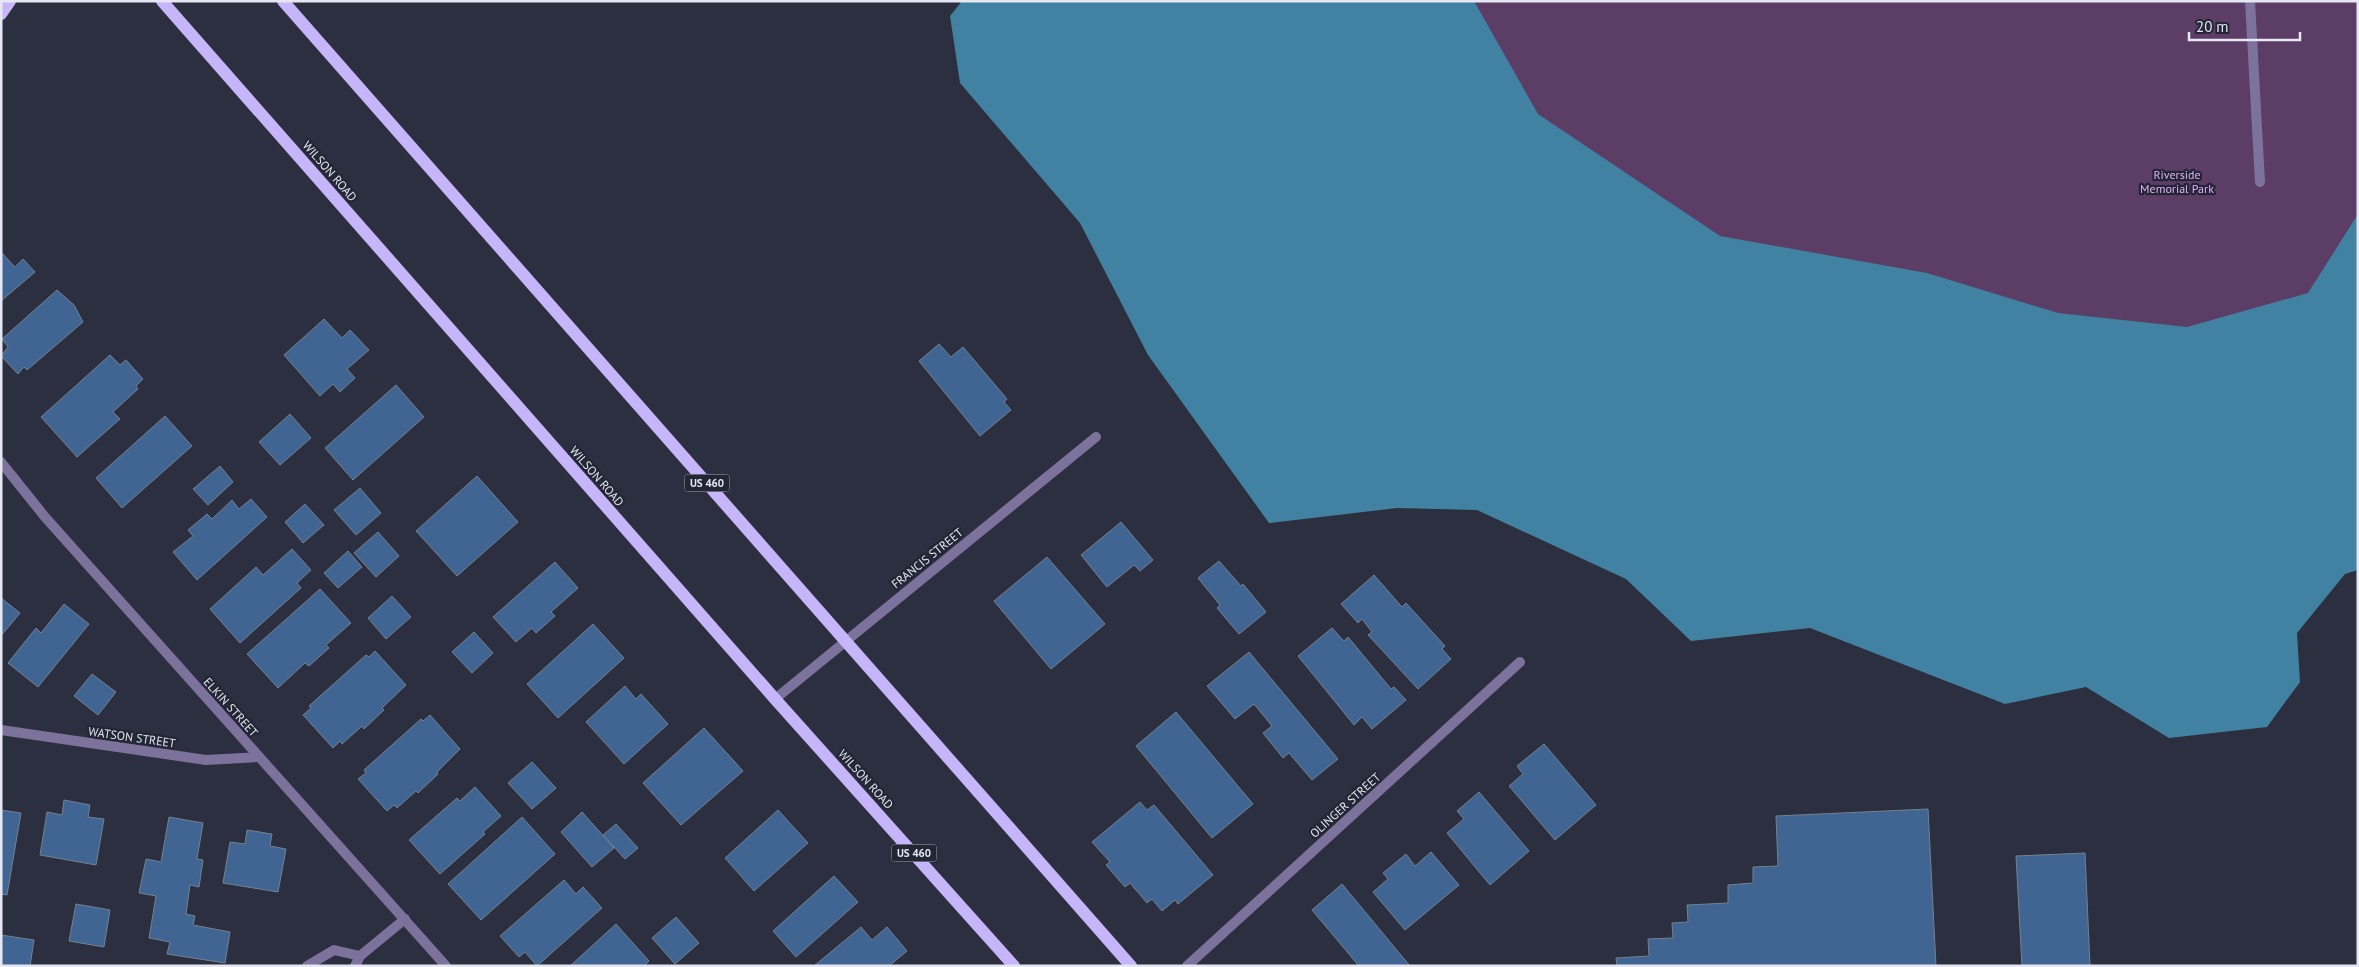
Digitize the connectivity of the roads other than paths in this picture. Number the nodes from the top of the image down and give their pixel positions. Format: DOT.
graph roads {
  1 [pos="10,1"];
  2 [pos="162,1"];
  3 [pos="283,1"];
  4 [pos="2250,1"];
  5 [pos="1,14"];
  6 [pos="2260,182"];
  7 [pos="1096,437"];
  8 [pos="1,462"];
  9 [pos="844,641"];
  10 [pos="1520,662"];
  11 [pos="776,699"];
  12 [pos="1,730"];
  13 [pos="259,757"];
  14 [pos="405,919"];
  15 [pos="360,956"];
  16 [pos="307,966"];
  17 [pos="355,966"];
  18 [pos="446,966"];
  19 [pos="1014,966"];
  20 [pos="1132,966"];
  21 [pos="1188,966"];
  1 -- 5 [label="main road"];
  2 -- 11 [label="main road, WILSON ROAD / US 460"];
  3 -- 9 [label="main road, US 460"];
  4 -- 6 [label="street"];
  7 -- 9 [label="street, FRANCIS STREET"];
  8 -- 13 [label="street, ELKIN STREET"];
  9 -- 11 [label="street, FRANCIS STREET"];
  9 -- 20 [label="main road, US 460"];
  10 -- 21 [label="street, OLINGER STREET"];
  11 -- 19 [label="main road, WILSON ROAD / US 460"];
  12 -- 13 [label="street, WATSON STREET"];
  13 -- 14 [label="street, ELKIN STREET"];
  14 -- 15 [label="street"];
  14 -- 18 [label="street, ELKIN STREET"];
  15 -- 16 [label="street"];
  15 -- 17 [label="street"];
}
